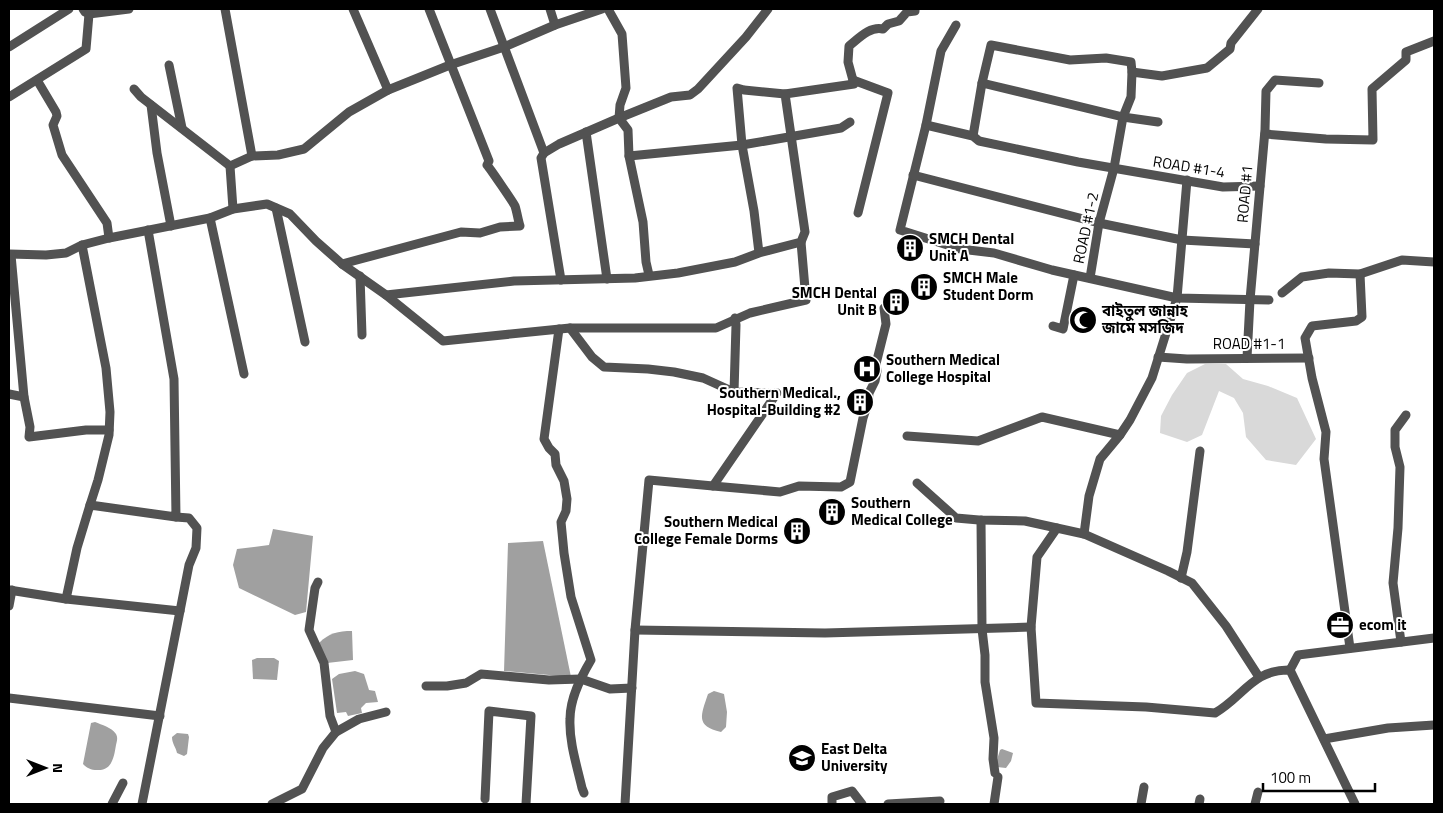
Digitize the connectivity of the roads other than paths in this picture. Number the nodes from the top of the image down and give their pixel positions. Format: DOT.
graph roads {
  1 [pos="69,9"];
  2 [pos="122,9"];
  3 [pos="225,9"];
  4 [pos="353,9"];
  5 [pos="429,9"];
  6 [pos="490,9"];
  7 [pos="550,9"];
  8 [pos="602,9"];
  9 [pos="608,9"];
  10 [pos="768,9"];
  11 [pos="915,9"];
  12 [pos="1258,9"];
  13 [pos="86,12"];
  14 [pos="555,25"];
  15 [pos="956,25"];
  16 [pos="1434,41"];
  17 [pos="9,47"];
  18 [pos="504,47"];
  19 [pos="169,65"];
  20 [pos="450,65"];
  21 [pos="1132,72"];
  22 [pos="37,80"];
  23 [pos="853,80"];
  24 [pos="982,83"];
  25 [pos="1319,83"];
  26 [pos="134,89"];
  27 [pos="388,90"];
  28 [pos="785,94"];
  29 [pos="9,97"];
  30 [pos="151,105"];
  31 [pos="1123,117"];
  32 [pos="619,118"];
  33 [pos="850,122"];
  34 [pos="1158,122"];
  35 [pos="926,126"];
  36 [pos="182,128"];
  37 [pos="586,132"];
  38 [pos="1264,134"];
  39 [pos="792,136"];
  40 [pos="973,136"];
  41 [pos="742,145"];
  42 [pos="544,153"];
  43 [pos="252,156"];
  44 [pos="629,156"];
  45 [pos="230,166"];
  46 [pos="1114,168"];
  47 [pos="913,175"];
  48 [pos="1187,180"];
  49 [pos="1260,186"];
  50 [pos="276,208"];
  51 [pos="233,210"];
  52 [pos="858,213"];
  53 [pos="210,218"];
  54 [pos="1099,223"];
  55 [pos="171,226"];
  56 [pos="148,230"];
  57 [pos="109,238"];
  58 [pos="1182,240"];
  59 [pos="801,242"];
  60 [pos="1254,244"];
  61 [pos="82,245"];
  62 [pos="759,253"];
  63 [pos="10,254"];
  64 [pos="1434,262"];
  65 [pos="342,264"];
  66 [pos="1360,274"];
  67 [pos="649,275"];
  68 [pos="1074,275"];
  69 [pos="360,276"];
  70 [pos="1090,278"];
  71 [pos="607,279"];
  72 [pos="561,280"];
  73 [pos="1282,293"];
  74 [pos="386,295"];
  75 [pos="1177,298"];
  76 [pos="1250,300"];
  77 [pos="1269,300"];
  78 [pos="884,308"];
  79 [pos="735,318"];
  80 [pos="1053,326"];
  81 [pos="570,328"];
  82 [pos="559,329"];
  83 [pos="362,335"];
  84 [pos="306,342"];
  85 [pos="1158,356"];
  86 [pos="1248,358"];
  87 [pos="1309,358"];
  88 [pos="244,374"];
  89 [pos="734,392"];
  90 [pos="9,394"];
  91 [pos="24,397"];
  92 [pos="1406,415"];
  93 [pos="109,430"];
  94 [pos="1120,435"];
  95 [pos="907,436"];
  96 [pos="1200,451"];
  97 [pos="917,483"];
  98 [pos="713,486"];
  99 [pos="90,505"];
  100 [pos="176,517"];
  101 [pos="981,520"];
  102 [pos="1057,528"];
  103 [pos="1084,534"];
  104 [pos="1181,578"];
  105 [pos="318,582"];
  106 [pos="10,590"];
  107 [pos="66,599"];
  108 [pos="9,606"];
  109 [pos="180,611"];
  110 [pos="1031,627"];
  111 [pos="982,629"];
  112 [pos="635,630"];
  113 [pos="1434,638"];
  114 [pos="1401,642"];
  115 [pos="1350,648"];
  116 [pos="1290,670"];
  117 [pos="1259,677"];
  118 [pos="581,679"];
  119 [pos="426,686"];
  120 [pos="632,688"];
  121 [pos="9,698"];
  122 [pos="386,712"];
  123 [pos="160,716"];
  124 [pos="1434,725"];
  125 [pos="336,732"];
  126 [pos="1324,739"];
  127 [pos="123,783"];
  128 [pos="1144,787"];
  129 [pos="1258,792"];
  130 [pos="584,793"];
  131 [pos="485,799"];
  132 [pos="940,802"];
  133 [pos="112,804"];
  134 [pos="142,804"];
  135 [pos="272,804"];
  136 [pos="526,804"];
  137 [pos="625,804"];
  138 [pos="832,804"];
  139 [pos="862,804"];
  140 [pos="888,804"];
  141 [pos="994,804"];
  142 [pos="1141,804"];
  143 [pos="1255,804"];
  144 [pos="1355,804"];
  1 -- 17 [label="street"];
  2 -- 13 [label="street"];
  3 -- 43 [label="street"];
  4 -- 27 [label="street"];
  5 -- 20 [label="street"];
  6 -- 18 [label="street"];
  7 -- 14 [label="street"];
  8 -- 14 [label="street"];
  9 -- 32 [label="street"];
  10 -- 32 [label="street"];
  11 -- 23 [label="street"];
  12 -- 21 [label="street"];
  13 -- 22 [label="street"];
  14 -- 18 [label="street"];
  15 -- 35 [label="street"];
  16 -- 38 [label="street"];
  18 -- 20 [label="street"];
  18 -- 42 [label="street"];
  19 -- 36 [label="street"];
  20 -- 27 [label="street"];
  20 -- 65 [label="street"];
  21 -- 24 [label="street"];
  21 -- 31 [label="street, ROAD #1-2"];
  22 -- 29 [label="street"];
  22 -- 57 [label="street"];
  23 -- 28 [label="street"];
  23 -- 52 [label="street"];
  24 -- 31 [label="street"];
  24 -- 40 [label="street"];
  25 -- 38 [label="street, ROAD #1"];
  26 -- 30 [label="street"];
  27 -- 43 [label="street"];
  28 -- 39 [label="street"];
  28 -- 41 [label="street"];
  30 -- 36 [label="street"];
  30 -- 55 [label="street"];
  31 -- 34 [label="street"];
  31 -- 46 [label="street, ROAD #1-2"];
  32 -- 37 [label="street"];
  32 -- 44 [label="street"];
  33 -- 39 [label="street"];
  35 -- 40 [label="street, ROAD #1-4"];
  35 -- 47 [label="street"];
  36 -- 45 [label="street"];
  37 -- 42 [label="street"];
  37 -- 71 [label="street"];
  38 -- 49 [label="street, ROAD #1"];
  39 -- 41 [label="street"];
  39 -- 59 [label="street"];
  40 -- 46 [label="street, ROAD #1-4"];
  41 -- 44 [label="street"];
  41 -- 62 [label="street"];
  42 -- 72 [label="street"];
  43 -- 45 [label="street"];
  44 -- 67 [label="street"];
  45 -- 51 [label="street"];
  46 -- 48 [label="street, ROAD #1-4"];
  46 -- 54 [label="street, ROAD #1-2"];
  47 -- 54 [label="street"];
  47 -- 68 [label="street, ROAD #1-2"];
  48 -- 49 [label="street, ROAD #1-4"];
  48 -- 58 [label="street"];
  49 -- 60 [label="street, ROAD #1"];
  50 -- 51 [label="street"];
  50 -- 65 [label="street"];
  50 -- 84 [label="street"];
  51 -- 53 [label="street"];
  53 -- 55 [label="street"];
  53 -- 88 [label="street"];
  54 -- 58 [label="street"];
  54 -- 70 [label="street, ROAD #1-2"];
  55 -- 56 [label="street"];
  56 -- 57 [label="street"];
  56 -- 100 [label="street"];
  57 -- 61 [label="street"];
  58 -- 60 [label="street"];
  58 -- 75 [label="street"];
  59 -- 62 [label="street"];
  59 -- 79 [label="street"];
  60 -- 76 [label="street, ROAD #1"];
  61 -- 63 [label="street"];
  61 -- 93 [label="street"];
  62 -- 67 [label="street"];
  63 -- 91 [label="street"];
  64 -- 66 [label="street"];
  65 -- 69 [label="street"];
  66 -- 73 [label="street"];
  66 -- 87 [label="street"];
  67 -- 71 [label="street"];
  68 -- 70 [label="street, ROAD #1-2"];
  68 -- 80 [label="street"];
  69 -- 74 [label="street"];
  69 -- 83 [label="street"];
  70 -- 75 [label="street"];
  71 -- 72 [label="street"];
  72 -- 74 [label="street"];
  74 -- 82 [label="street"];
  75 -- 76 [label="street"];
  75 -- 85 [label="street"];
  76 -- 77 [label="street"];
  76 -- 86 [label="street, ROAD #1"];
  78 -- 98 [label="street"];
  79 -- 81 [label="street"];
  79 -- 89 [label="street"];
  81 -- 82 [label="street"];
  81 -- 89 [label="street"];
  82 -- 118 [label="street"];
  85 -- 86 [label="street, ROAD #1-1"];
  85 -- 94 [label="street"];
  86 -- 87 [label="street, ROAD #1-1"];
  87 -- 115 [label="street"];
  89 -- 98 [label="street"];
  90 -- 91 [label="street"];
  91 -- 93 [label="street"];
  92 -- 114 [label="street"];
  93 -- 99 [label="street"];
  94 -- 95 [label="street"];
  94 -- 103 [label="street"];
  96 -- 104 [label="street"];
  97 -- 101 [label="street"];
  98 -- 112 [label="street"];
  99 -- 100 [label="street"];
  99 -- 107 [label="street"];
  100 -- 109 [label="street"];
  101 -- 102 [label="street"];
  101 -- 111 [label="street"];
  102 -- 103 [label="street"];
  102 -- 110 [label="street"];
  103 -- 104 [label="street"];
  104 -- 117 [label="street"];
  105 -- 125 [label="street"];
  106 -- 107 [label="street"];
  106 -- 108 [label="street"];
  107 -- 109 [label="street"];
  109 -- 123 [label="street"];
  110 -- 111 [label="street"];
  110 -- 117 [label="street"];
  111 -- 112 [label="street"];
  111 -- 141 [label="street"];
  112 -- 120 [label="street"];
  113 -- 114 [label="street"];
  114 -- 115 [label="street"];
  115 -- 116 [label="street"];
  116 -- 117 [label="street"];
  116 -- 126 [label="street"];
  118 -- 119 [label="street"];
  118 -- 120 [label="street"];
  118 -- 130 [label="street"];
  120 -- 137 [label="street"];
  121 -- 123 [label="street"];
  122 -- 125 [label="street"];
  123 -- 134 [label="street"];
  124 -- 126 [label="street"];
  125 -- 135 [label="street"];
  126 -- 144 [label="street"];
  127 -- 133 [label="street"];
  128 -- 142 [label="street"];
  129 -- 143 [label="street"];
  131 -- 136 [label="street"];
  132 -- 140 [label="street"];
  138 -- 139 [label="street"];
}
